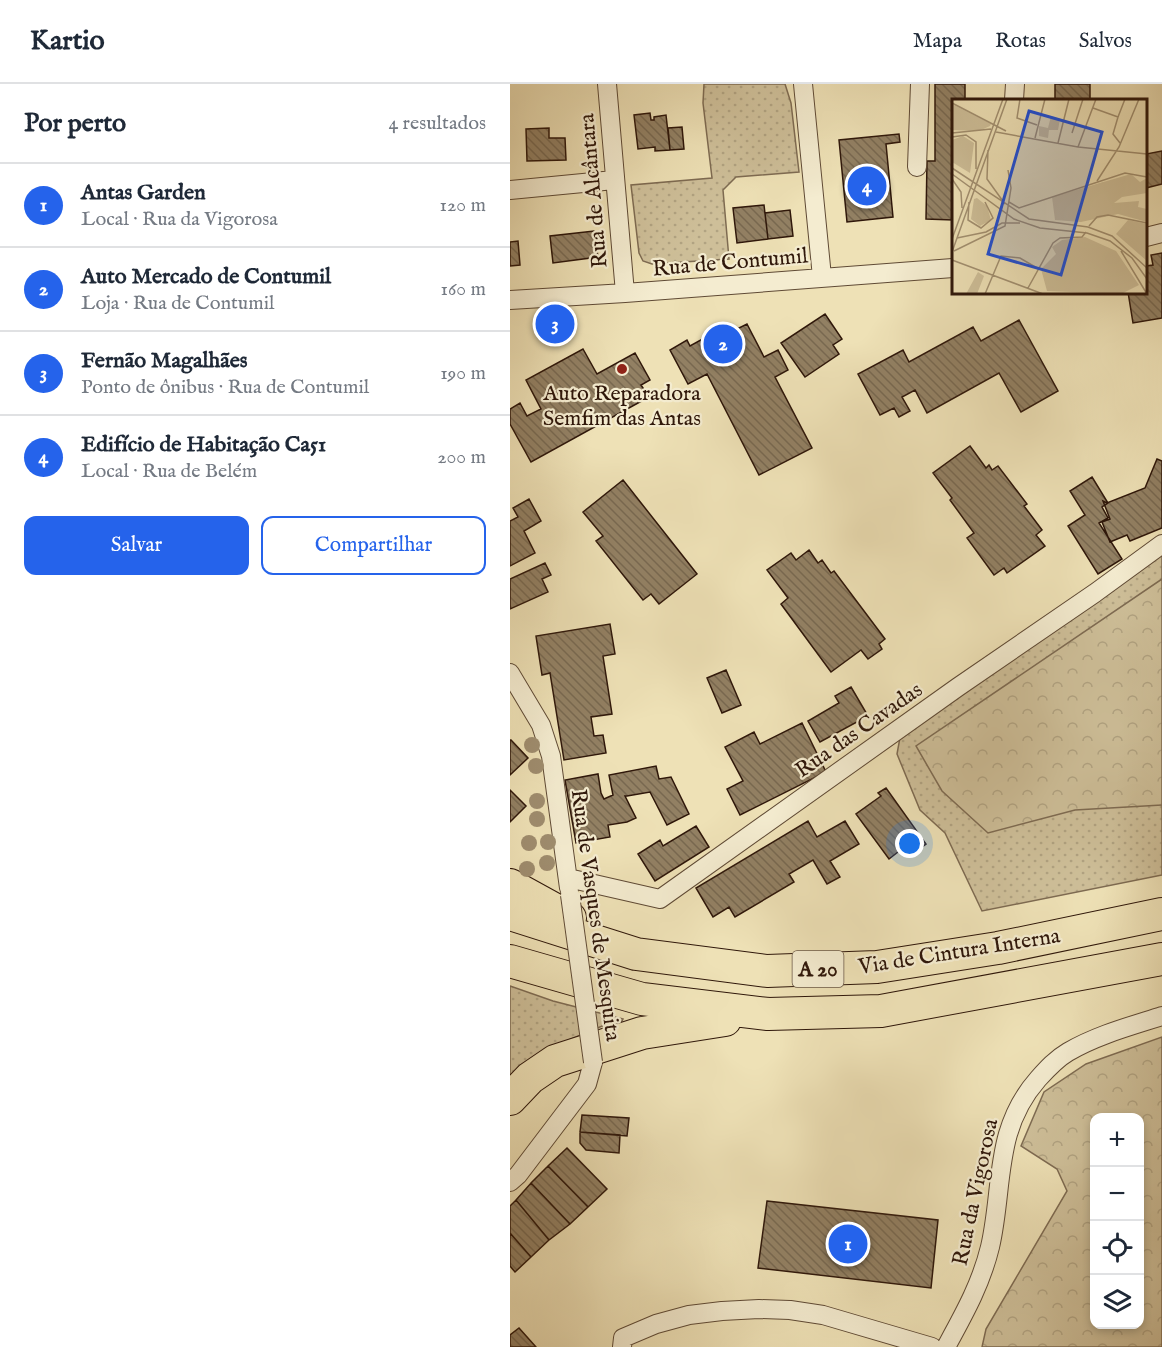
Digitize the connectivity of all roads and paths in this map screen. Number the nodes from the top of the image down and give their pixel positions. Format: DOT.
graph roads {
  1 [pos="607,84"];
  2 [pos="803,84"];
  3 [pos="920,84"];
  4 [pos="1016,84"];
  5 [pos="1014,99"];
  6 [pos="917,167"];
  7 [pos="614,180"];
  8 [pos="510,190"];
  9 [pos="1162,234"];
  10 [pos="1147,237"];
  11 [pos="952,268"];
  12 [pos="822,277"];
  13 [pos="625,293"];
  14 [pos="510,300"];
  15 [pos="1162,544"];
  16 [pos="510,673"];
  17 [pos="510,885"];
  18 [pos="569,887"];
  19 [pos="510,914"];
  20 [pos="1162,914"];
  21 [pos="636,954"];
  22 [pos="1162,959"];
  23 [pos="510,961"];
  24 [pos="768,1014"];
  25 [pos="1162,1016"];
  26 [pos="510,1098"];
  27 [pos="510,1182"];
  28 [pos="617,1344"];
  29 [pos="932,1347"];
  30 [pos="946,1347"];
  1 -- 7 [label="street, Rua de Alcântara"];
  2 -- 12 [label="street"];
  3 -- 6 [label="street"];
  4 -- 5 [label="street"];
  7 -- 8 [label="street"];
  7 -- 13 [label="street, Rua de Alcântara"];
  9 -- 10 [label="street"];
  11 -- 12 [label="street, Rua de Contumil"];
  12 -- 13 [label="street, Rua de Contumil"];
  13 -- 14 [label="street, Rua de Contumil"];
  15 -- 18 [label="street, Rua das Cavadas"];
  16 -- 18 [label="street, Rua de Vasques de Mesquita"];
  17 -- 21 [label="highway"];
  18 -- 27 [label="street, Rua de Vasques de Mesquita, bridge"];
  19 -- 21 [label="highway, Via de Cintura Interna / A 20"];
  20 -- 21 [label="highway, Via de Cintura Interna / A 20"];
  22 -- 24 [label="highway, Via de Cintura Interna / A 20"];
  23 -- 24 [label="highway, Via de Cintura Interna / A 20"];
  24 -- 26 [label="highway"];
  25 -- 30 [label="street, Rua da Vigorosa"];
  28 -- 29 [label="street"];
}
